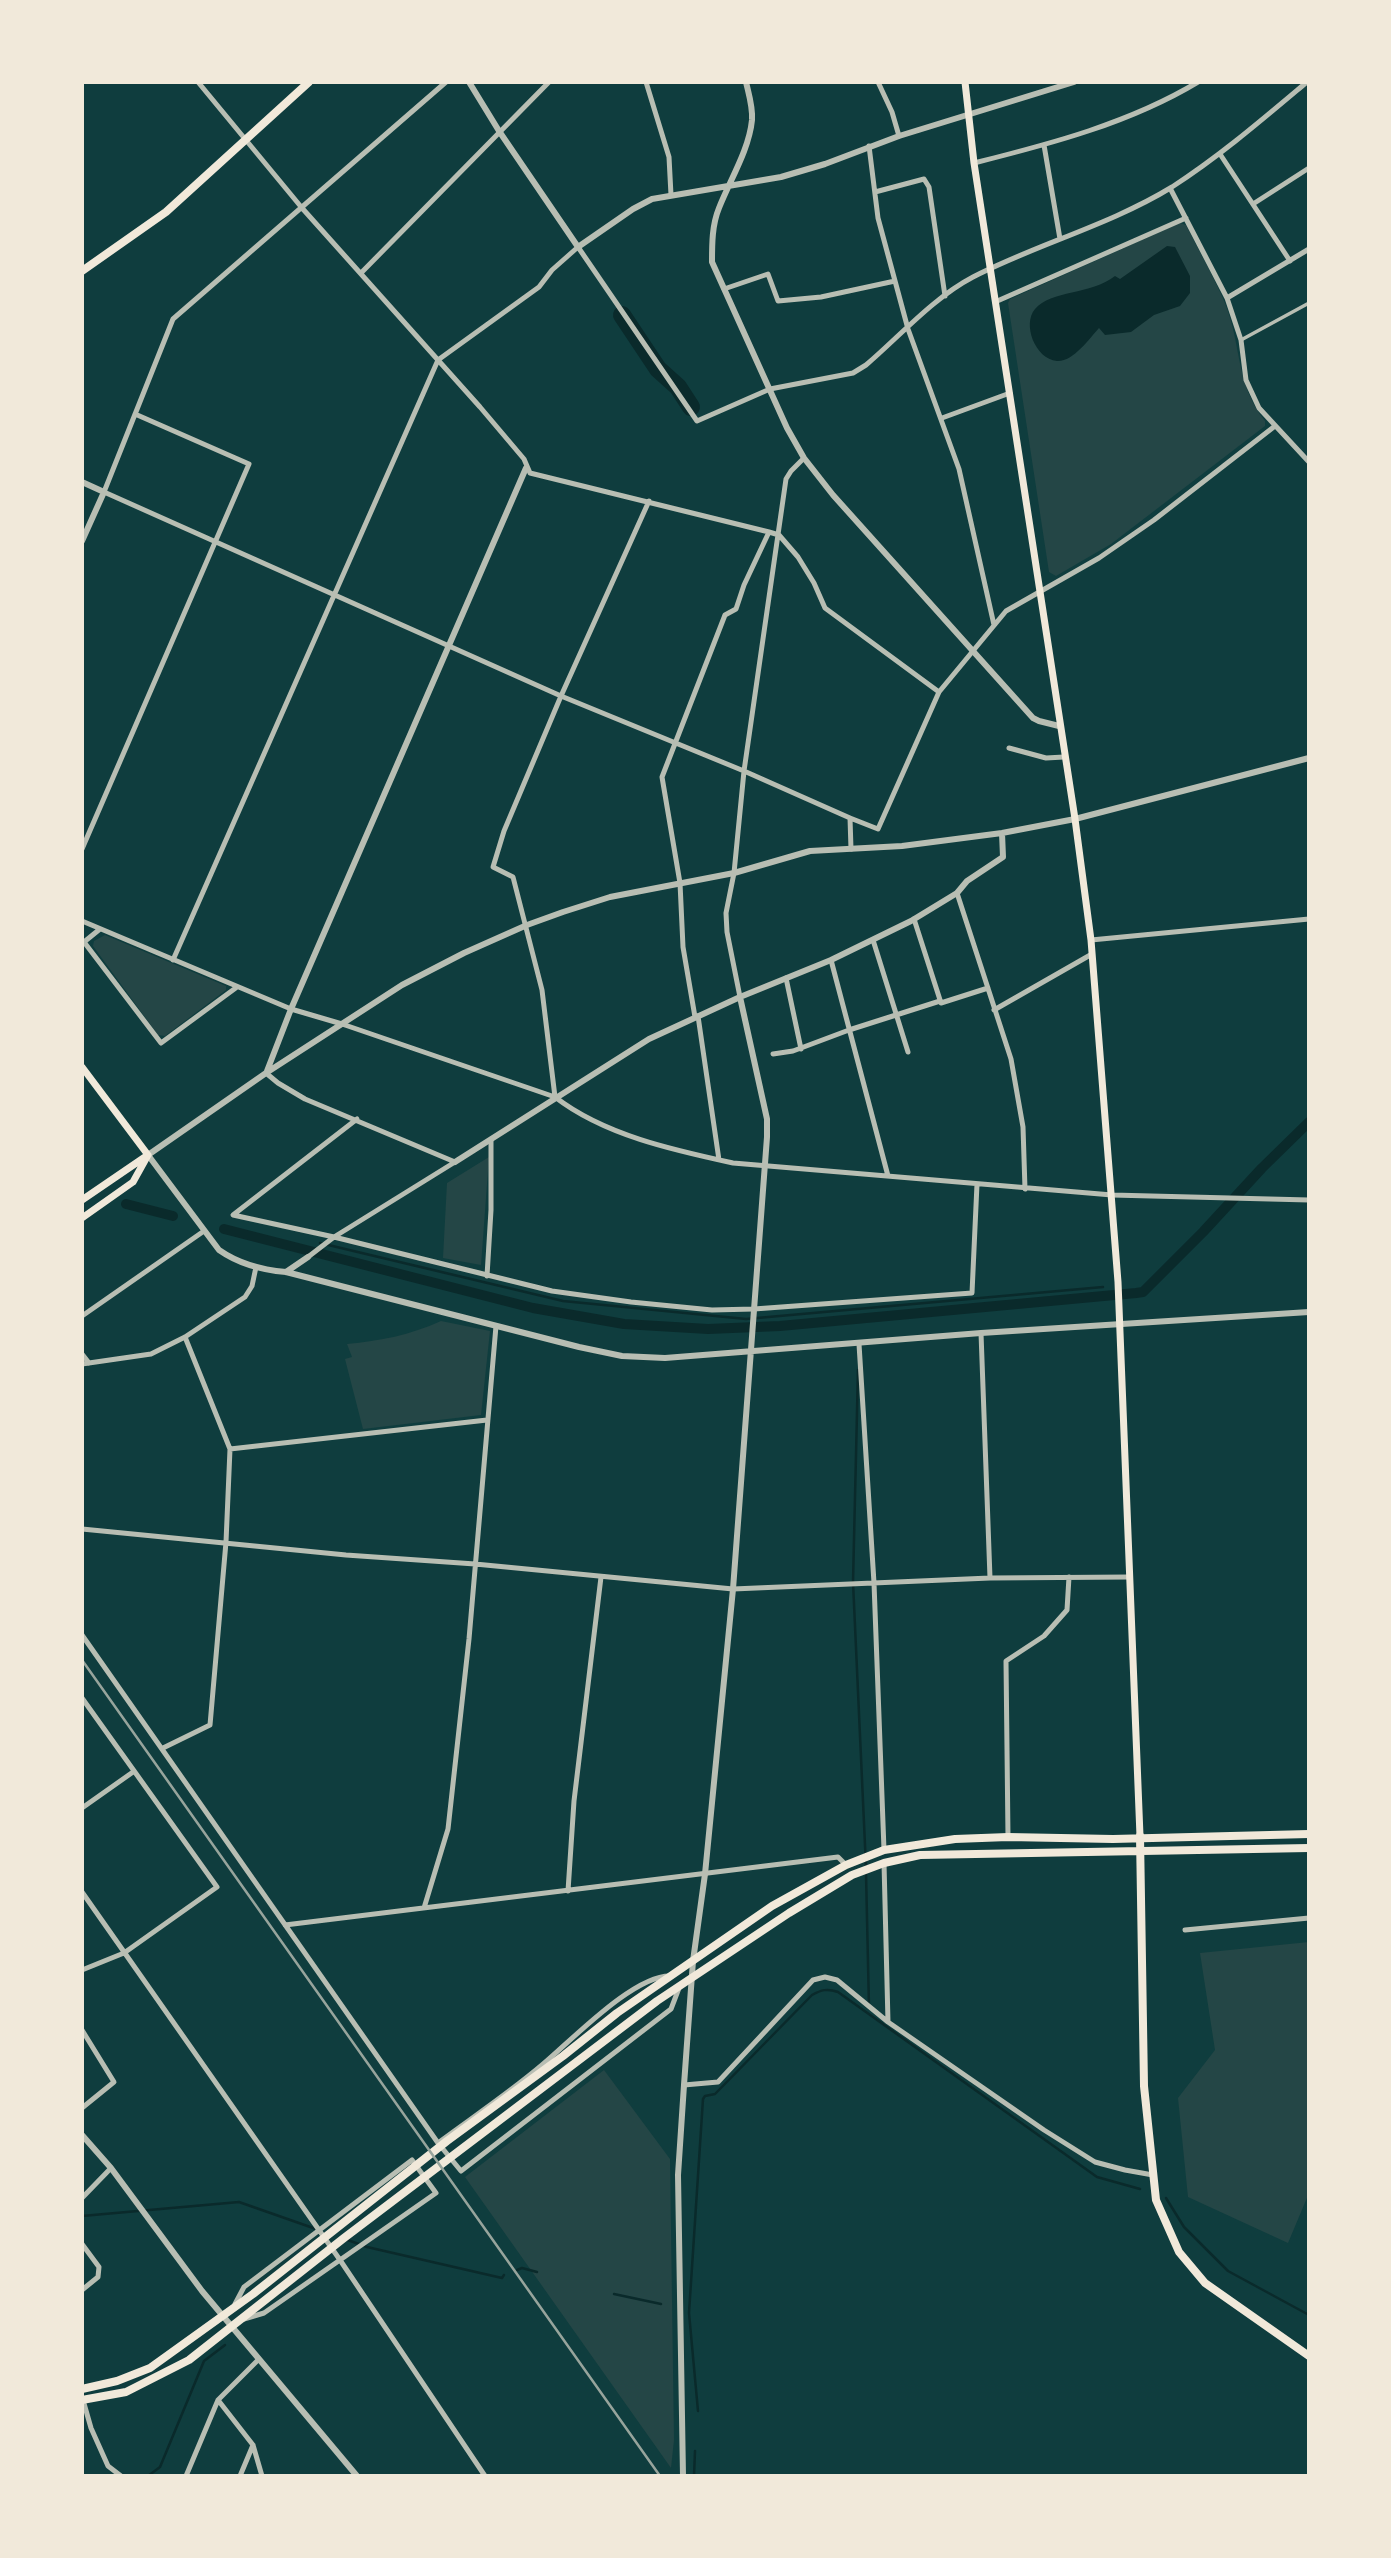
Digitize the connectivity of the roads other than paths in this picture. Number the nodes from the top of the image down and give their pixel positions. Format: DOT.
graph roads {
  1 [pos="198,82"];
  2 [pos="309,82"];
  3 [pos="446,82"];
  4 [pos="469,82"];
  5 [pos="549,82"];
  6 [pos="646,82"];
  7 [pos="746,82"];
  8 [pos="878,82"];
  9 [pos="965,82"];
  10 [pos="1198,82"];
  11 [pos="1307,82"];
  12 [pos="1070,83"];
  13 [pos="967,114"];
  14 [pos="499,131"];
  15 [pos="900,136"];
  16 [pos="248,140"];
  17 [pos="1044,145"];
  18 [pos="869,146"];
  19 [pos="1220,154"];
  20 [pos="974,163"];
  21 [pos="1309,168"];
  22 [pos="729,186"];
  23 [pos="1170,188"];
  24 [pos="875,192"];
  25 [pos="671,195"];
  26 [pos="1253,204"];
  27 [pos="302,208"];
  28 [pos="1186,218"];
  29 [pos="1060,239"];
  30 [pos="578,247"];
  31 [pos="1309,249"];
  32 [pos="1290,261"];
  33 [pos="82,271"];
  34 [pos="990,271"];
  35 [pos="361,273"];
  36 [pos="895,281"];
  37 [pos="724,289"];
  38 [pos="945,296"];
  39 [pos="1227,298"];
  40 [pos="995,302"];
  41 [pos="1309,303"];
  42 [pos="908,329"];
  43 [pos="1241,340"];
  44 [pos="438,360"];
  45 [pos="770,389"];
  46 [pos="1010,393"];
  47 [pos="135,414"];
  48 [pos="942,418"];
  49 [pos="1275,426"];
  50 [pos="804,458"];
  51 [pos="1307,458"];
  52 [pos="526,468"];
  53 [pos="82,482"];
  54 [pos="104,492"];
  55 [pos="649,501"];
  56 [pos="769,532"];
  57 [pos="779,535"];
  58 [pos="82,541"];
  59 [pos="217,541"];
  60 [pos="1038,592"];
  61 [pos="335,593"];
  62 [pos="994,625"];
  63 [pos="449,646"];
  64 [pos="974,650"];
  65 [pos="939,692"];
  66 [pos="561,696"];
  67 [pos="1059,726"];
  68 [pos="675,742"];
  69 [pos="1009,748"];
  70 [pos="1064,757"];
  71 [pos="1309,758"];
  72 [pos="744,771"];
  73 [pos="850,818"];
  74 [pos="1075,819"];
  75 [pos="1002,833"];
  76 [pos="82,849"];
  77 [pos="851,849"];
  78 [pos="734,873"];
  79 [pos="680,883"];
  80 [pos="957,893"];
  81 [pos="914,919"];
  82 [pos="1309,919"];
  83 [pos="82,921"];
  84 [pos="527,925"];
  85 [pos="100,929"];
  86 [pos="873,940"];
  87 [pos="1091,940"];
  88 [pos="83,942"];
  89 [pos="1092,954"];
  90 [pos="173,960"];
  91 [pos="831,960"];
  92 [pos="786,978"];
  93 [pos="237,987"];
  94 [pos="988,988"];
  95 [pos="740,997"];
  96 [pos="940,1001"];
  97 [pos="291,1009"];
  98 [pos="994,1010"];
  99 [pos="696,1016"];
  100 [pos="896,1016"];
  101 [pos="342,1024"];
  102 [pos="849,1030"];
  103 [pos="801,1049"];
  104 [pos="908,1052"];
  105 [pos="774,1054"];
  106 [pos="82,1067"];
  107 [pos="266,1073"];
  108 [pos="555,1097"];
  109 [pos="357,1119"];
  110 [pos="491,1140"];
  111 [pos="148,1155"];
  112 [pos="719,1160"];
  113 [pos="455,1162"];
  114 [pos="766,1165"];
  115 [pos="888,1176"];
  116 [pos="977,1184"];
  117 [pos="1025,1189"];
  118 [pos="1112,1195"];
  119 [pos="82,1200"];
  120 [pos="1309,1200"];
  121 [pos="83,1219"];
  122 [pos="204,1231"];
  123 [pos="334,1237"];
  124 [pos="308,1257"];
  125 [pos="256,1267"];
  126 [pos="286,1272"];
  127 [pos="487,1276"];
  128 [pos="754,1311"];
  129 [pos="1309,1312"];
  130 [pos="82,1315"];
  131 [pos="1119,1324"];
  132 [pos="496,1326"];
  133 [pos="981,1333"];
  134 [pos="185,1337"];
  135 [pos="859,1344"];
  136 [pos="751,1353"];
  137 [pos="82,1354"];
  138 [pos="86,1364"];
  139 [pos="486,1420"];
  140 [pos="230,1449"];
  141 [pos="82,1529"];
  142 [pos="226,1542"];
  143 [pos="475,1564"];
  144 [pos="601,1577"];
  145 [pos="1069,1577"];
  146 [pos="1129,1577"];
  147 [pos="990,1578"];
  148 [pos="874,1583"];
  149 [pos="733,1589"];
  150 [pos="82,1635"];
  151 [pos="82,1698"];
  152 [pos="163,1748"];
  153 [pos="133,1772"];
  154 [pos="82,1808"];
  155 [pos="1309,1834"];
  156 [pos="1140,1836"];
  157 [pos="1008,1837"];
  158 [pos="1309,1848"];
  159 [pos="884,1850"];
  160 [pos="1140,1851"];
  161 [pos="884,1863"];
  162 [pos="846,1865"];
  163 [pos="705,1874"];
  164 [pos="568,1891"];
  165 [pos="82,1892"];
  166 [pos="424,1908"];
  167 [pos="1309,1918"];
  168 [pos="285,1925"];
  169 [pos="1185,1930"];
  170 [pos="124,1953"];
  171 [pos="693,1961"];
  172 [pos="82,1970"];
  173 [pos="674,1976"];
  174 [pos="693,1978"];
  175 [pos="679,1988"];
  176 [pos="888,2022"];
  177 [pos="82,2030"];
  178 [pos="684,2085"];
  179 [pos="82,2108"];
  180 [pos="82,2135"];
  181 [pos="438,2143"];
  182 [pos="111,2168"];
  183 [pos="1153,2175"];
  184 [pos="82,2198"];
  185 [pos="319,2231"];
  186 [pos="82,2244"];
  187 [pos="340,2260"];
  188 [pos="82,2290"];
  189 [pos="234,2307"];
  190 [pos="223,2314"];
  191 [pos="240,2320"];
  192 [pos="232,2326"];
  193 [pos="1309,2356"];
  194 [pos="259,2359"];
  195 [pos="82,2389"];
  196 [pos="83,2400"];
  197 [pos="218,2400"];
  198 [pos="253,2445"];
  199 [pos="121,2476"];
  200 [pos="186,2476"];
  201 [pos="240,2476"];
  202 [pos="262,2476"];
  203 [pos="357,2476"];
  204 [pos="485,2476"];
  205 [pos="683,2476"];
  1 -- 16 [label="street"];
  2 -- 16 [label="main road"];
  3 -- 27 [label="street"];
  4 -- 14 [label="street"];
  5 -- 14 [label="street"];
  6 -- 25 [label="street"];
  7 -- 22 [label="street"];
  8 -- 15 [label="street"];
  9 -- 13 [label="main road"];
  10 -- 17 [label="street"];
  11 -- 19 [label="street"];
  12 -- 13 [label="street"];
  13 -- 15 [label="street"];
  13 -- 20 [label="main road"];
  14 -- 30 [label="street"];
  14 -- 35 [label="street"];
  15 -- 18 [label="street"];
  16 -- 27 [label="street"];
  16 -- 33 [label="main road"];
  17 -- 20 [label="street"];
  17 -- 29 [label="street"];
  18 -- 22 [label="street"];
  18 -- 24 [label="street"];
  19 -- 23 [label="street"];
  19 -- 26 [label="street"];
  20 -- 34 [label="main road"];
  21 -- 26 [label="street"];
  22 -- 25 [label="street"];
  22 -- 37 [label="street"];
  23 -- 28 [label="street"];
  23 -- 29 [label="street"];
  24 -- 36 [label="street"];
  24 -- 38 [label="street"];
  25 -- 30 [label="street"];
  26 -- 32 [label="street"];
  27 -- 35 [label="street"];
  27 -- 47 [label="street"];
  28 -- 39 [label="street"];
  28 -- 40 [label="street"];
  29 -- 34 [label="street"];
  30 -- 44 [label="street"];
  30 -- 45 [label="street"];
  31 -- 32 [label="street"];
  32 -- 39 [label="street"];
  34 -- 38 [label="street"];
  34 -- 40 [label="main road"];
  35 -- 44 [label="street"];
  36 -- 37 [label="street"];
  36 -- 42 [label="street"];
  37 -- 45 [label="street"];
  38 -- 42 [label="street"];
  39 -- 43 [label="street"];
  40 -- 46 [label="main road"];
  41 -- 43 [label="street"];
  42 -- 45 [label="street"];
  42 -- 48 [label="street"];
  43 -- 49 [label="street"];
  44 -- 52 [label="street"];
  44 -- 61 [label="street"];
  45 -- 50 [label="street"];
  46 -- 48 [label="street"];
  46 -- 60 [label="main road"];
  47 -- 54 [label="street"];
  47 -- 59 [label="street"];
  48 -- 62 [label="street"];
  49 -- 51 [label="street"];
  49 -- 60 [label="street"];
  50 -- 57 [label="street"];
  50 -- 64 [label="street"];
  52 -- 55 [label="street"];
  52 -- 63 [label="street"];
  53 -- 54 [label="street"];
  54 -- 58 [label="street"];
  54 -- 59 [label="street"];
  55 -- 56 [label="street"];
  55 -- 66 [label="street"];
  56 -- 57 [label="street"];
  56 -- 68 [label="street"];
  57 -- 65 [label="street"];
  57 -- 72 [label="street"];
  59 -- 61 [label="street"];
  59 -- 76 [label="street"];
  60 -- 62 [label="street"];
  60 -- 67 [label="main road"];
  61 -- 63 [label="street"];
  61 -- 90 [label="street"];
  62 -- 64 [label="street"];
  63 -- 66 [label="street"];
  63 -- 97 [label="street"];
  64 -- 65 [label="street"];
  64 -- 67 [label="street"];
  65 -- 73 [label="street"];
  66 -- 68 [label="street"];
  66 -- 84 [label="street"];
  67 -- 70 [label="main road"];
  68 -- 72 [label="street"];
  68 -- 79 [label="street"];
  69 -- 70 [label="street"];
  70 -- 74 [label="main road"];
  71 -- 74 [label="street"];
  72 -- 73 [label="street"];
  72 -- 78 [label="street"];
  73 -- 77 [label="street"];
  74 -- 75 [label="street"];
  74 -- 87 [label="main road"];
  75 -- 77 [label="street"];
  75 -- 80 [label="street"];
  77 -- 78 [label="street"];
  78 -- 79 [label="street"];
  78 -- 95 [label="street"];
  79 -- 84 [label="street"];
  79 -- 99 [label="street"];
  80 -- 81 [label="street"];
  80 -- 94 [label="street"];
  81 -- 86 [label="street"];
  81 -- 96 [label="street"];
  82 -- 87 [label="street"];
  83 -- 85 [label="street"];
  84 -- 101 [label="street"];
  84 -- 108 [label="street"];
  85 -- 88 [label="street"];
  85 -- 90 [label="street"];
  86 -- 91 [label="street"];
  86 -- 100 [label="street"];
  87 -- 89 [label="main road"];
  88 -- 93 [label="street"];
  89 -- 98 [label="street"];
  89 -- 118 [label="main road"];
  90 -- 93 [label="street"];
  91 -- 92 [label="street"];
  91 -- 102 [label="street"];
  92 -- 95 [label="street"];
  92 -- 103 [label="street"];
  93 -- 97 [label="street"];
  94 -- 96 [label="street"];
  94 -- 98 [label="street"];
  95 -- 99 [label="street"];
  95 -- 114 [label="street"];
  96 -- 100 [label="street"];
  97 -- 101 [label="street"];
  97 -- 107 [label="street"];
  98 -- 117 [label="street"];
  99 -- 108 [label="street"];
  99 -- 112 [label="street"];
  100 -- 102 [label="street"];
  100 -- 104 [label="street"];
  101 -- 107 [label="street"];
  101 -- 108 [label="street"];
  102 -- 103 [label="street"];
  102 -- 115 [label="street"];
  103 -- 105 [label="street"];
  106 -- 111 [label="main road"];
  107 -- 109 [label="street"];
  107 -- 111 [label="street"];
  108 -- 110 [label="street"];
  108 -- 112 [label="street"];
  109 -- 113 [label="street"];
  109 -- 123 [label="street"];
  110 -- 113 [label="street"];
  110 -- 127 [label="street"];
  111 -- 119 [label="main road"];
  111 -- 121 [label="main road"];
  111 -- 122 [label="street"];
  112 -- 114 [label="street"];
  113 -- 123 [label="street"];
  114 -- 115 [label="street"];
  114 -- 128 [label="street"];
  115 -- 116 [label="street"];
  116 -- 117 [label="street"];
  116 -- 128 [label="street"];
  117 -- 118 [label="street"];
  118 -- 120 [label="street"];
  118 -- 131 [label="main road"];
  122 -- 125 [label="street"];
  122 -- 130 [label="street"];
  123 -- 124 [label="street"];
  123 -- 127 [label="street"];
  124 -- 126 [label="street"];
  125 -- 126 [label="street"];
  125 -- 134 [label="street"];
  126 -- 132 [label="street"];
  127 -- 128 [label="street"];
  128 -- 136 [label="street"];
  129 -- 131 [label="street"];
  131 -- 133 [label="street"];
  131 -- 146 [label="main road"];
  132 -- 136 [label="street"];
  132 -- 139 [label="street"];
  133 -- 135 [label="street"];
  133 -- 147 [label="street"];
  134 -- 138 [label="street"];
  134 -- 140 [label="street"];
  135 -- 136 [label="street"];
  135 -- 148 [label="street"];
  136 -- 149 [label="street"];
  137 -- 138 [label="street"];
  139 -- 140 [label="street"];
  139 -- 143 [label="street"];
  140 -- 142 [label="street"];
  141 -- 142 [label="street"];
  142 -- 143 [label="street"];
  142 -- 152 [label="street"];
  143 -- 144 [label="street"];
  143 -- 166 [label="street"];
  144 -- 149 [label="street"];
  144 -- 164 [label="street"];
  145 -- 146 [label="street"];
  145 -- 147 [label="street"];
  145 -- 157 [label="street"];
  146 -- 156 [label="main road"];
  147 -- 148 [label="street"];
  148 -- 149 [label="street"];
  148 -- 159 [label="street"];
  149 -- 163 [label="street"];
  150 -- 152 [label="street"];
  151 -- 153 [label="street"];
  152 -- 168 [label="street"];
  153 -- 154 [label="street"];
  153 -- 170 [label="street"];
  155 -- 156 [label="main road"];
  156 -- 157 [label="main road"];
  156 -- 160 [label="main road"];
  157 -- 159 [label="main road"];
  158 -- 160 [label="main road"];
  159 -- 162 [label="main road"];
  160 -- 161 [label="main road"];
  160 -- 183 [label="main road"];
  161 -- 174 [label="main road"];
  161 -- 176 [label="street"];
  162 -- 163 [label="street"];
  162 -- 171 [label="main road"];
  163 -- 164 [label="street"];
  163 -- 171 [label="street"];
  164 -- 166 [label="street"];
  165 -- 170 [label="street"];
  166 -- 168 [label="street"];
  167 -- 169 [label="street"];
  168 -- 181 [label="street"];
  170 -- 172 [label="street"];
  170 -- 185 [label="street"];
  171 -- 173 [label="main road"];
  171 -- 174 [label="street"];
  173 -- 181 [label="street"];
  173 -- 189 [label="main road"];
  174 -- 175 [label="main road"];
  174 -- 178 [label="street"];
  175 -- 181 [label="street"];
  175 -- 191 [label="main road"];
  176 -- 178 [label="street"];
  176 -- 183 [label="street"];
  177 -- 179 [label="street"];
  178 -- 205 [label="street"];
  180 -- 182 [label="street"];
  182 -- 184 [label="street"];
  182 -- 190 [label="street"];
  183 -- 193 [label="main road"];
  185 -- 187 [label="street"];
  185 -- 187 [label="street"];
  185 -- 189 [label="street"];
  186 -- 188 [label="street"];
  187 -- 191 [label="street"];
  187 -- 204 [label="street"];
  189 -- 190 [label="main road"];
  190 -- 192 [label="street"];
  190 -- 195 [label="main road"];
  191 -- 192 [label="main road"];
  192 -- 194 [label="street"];
  192 -- 196 [label="main road"];
  194 -- 197 [label="street"];
  194 -- 203 [label="street"];
  196 -- 199 [label="street"];
  197 -- 198 [label="street"];
  197 -- 200 [label="street"];
  198 -- 201 [label="street"];
  198 -- 202 [label="street"];
}
